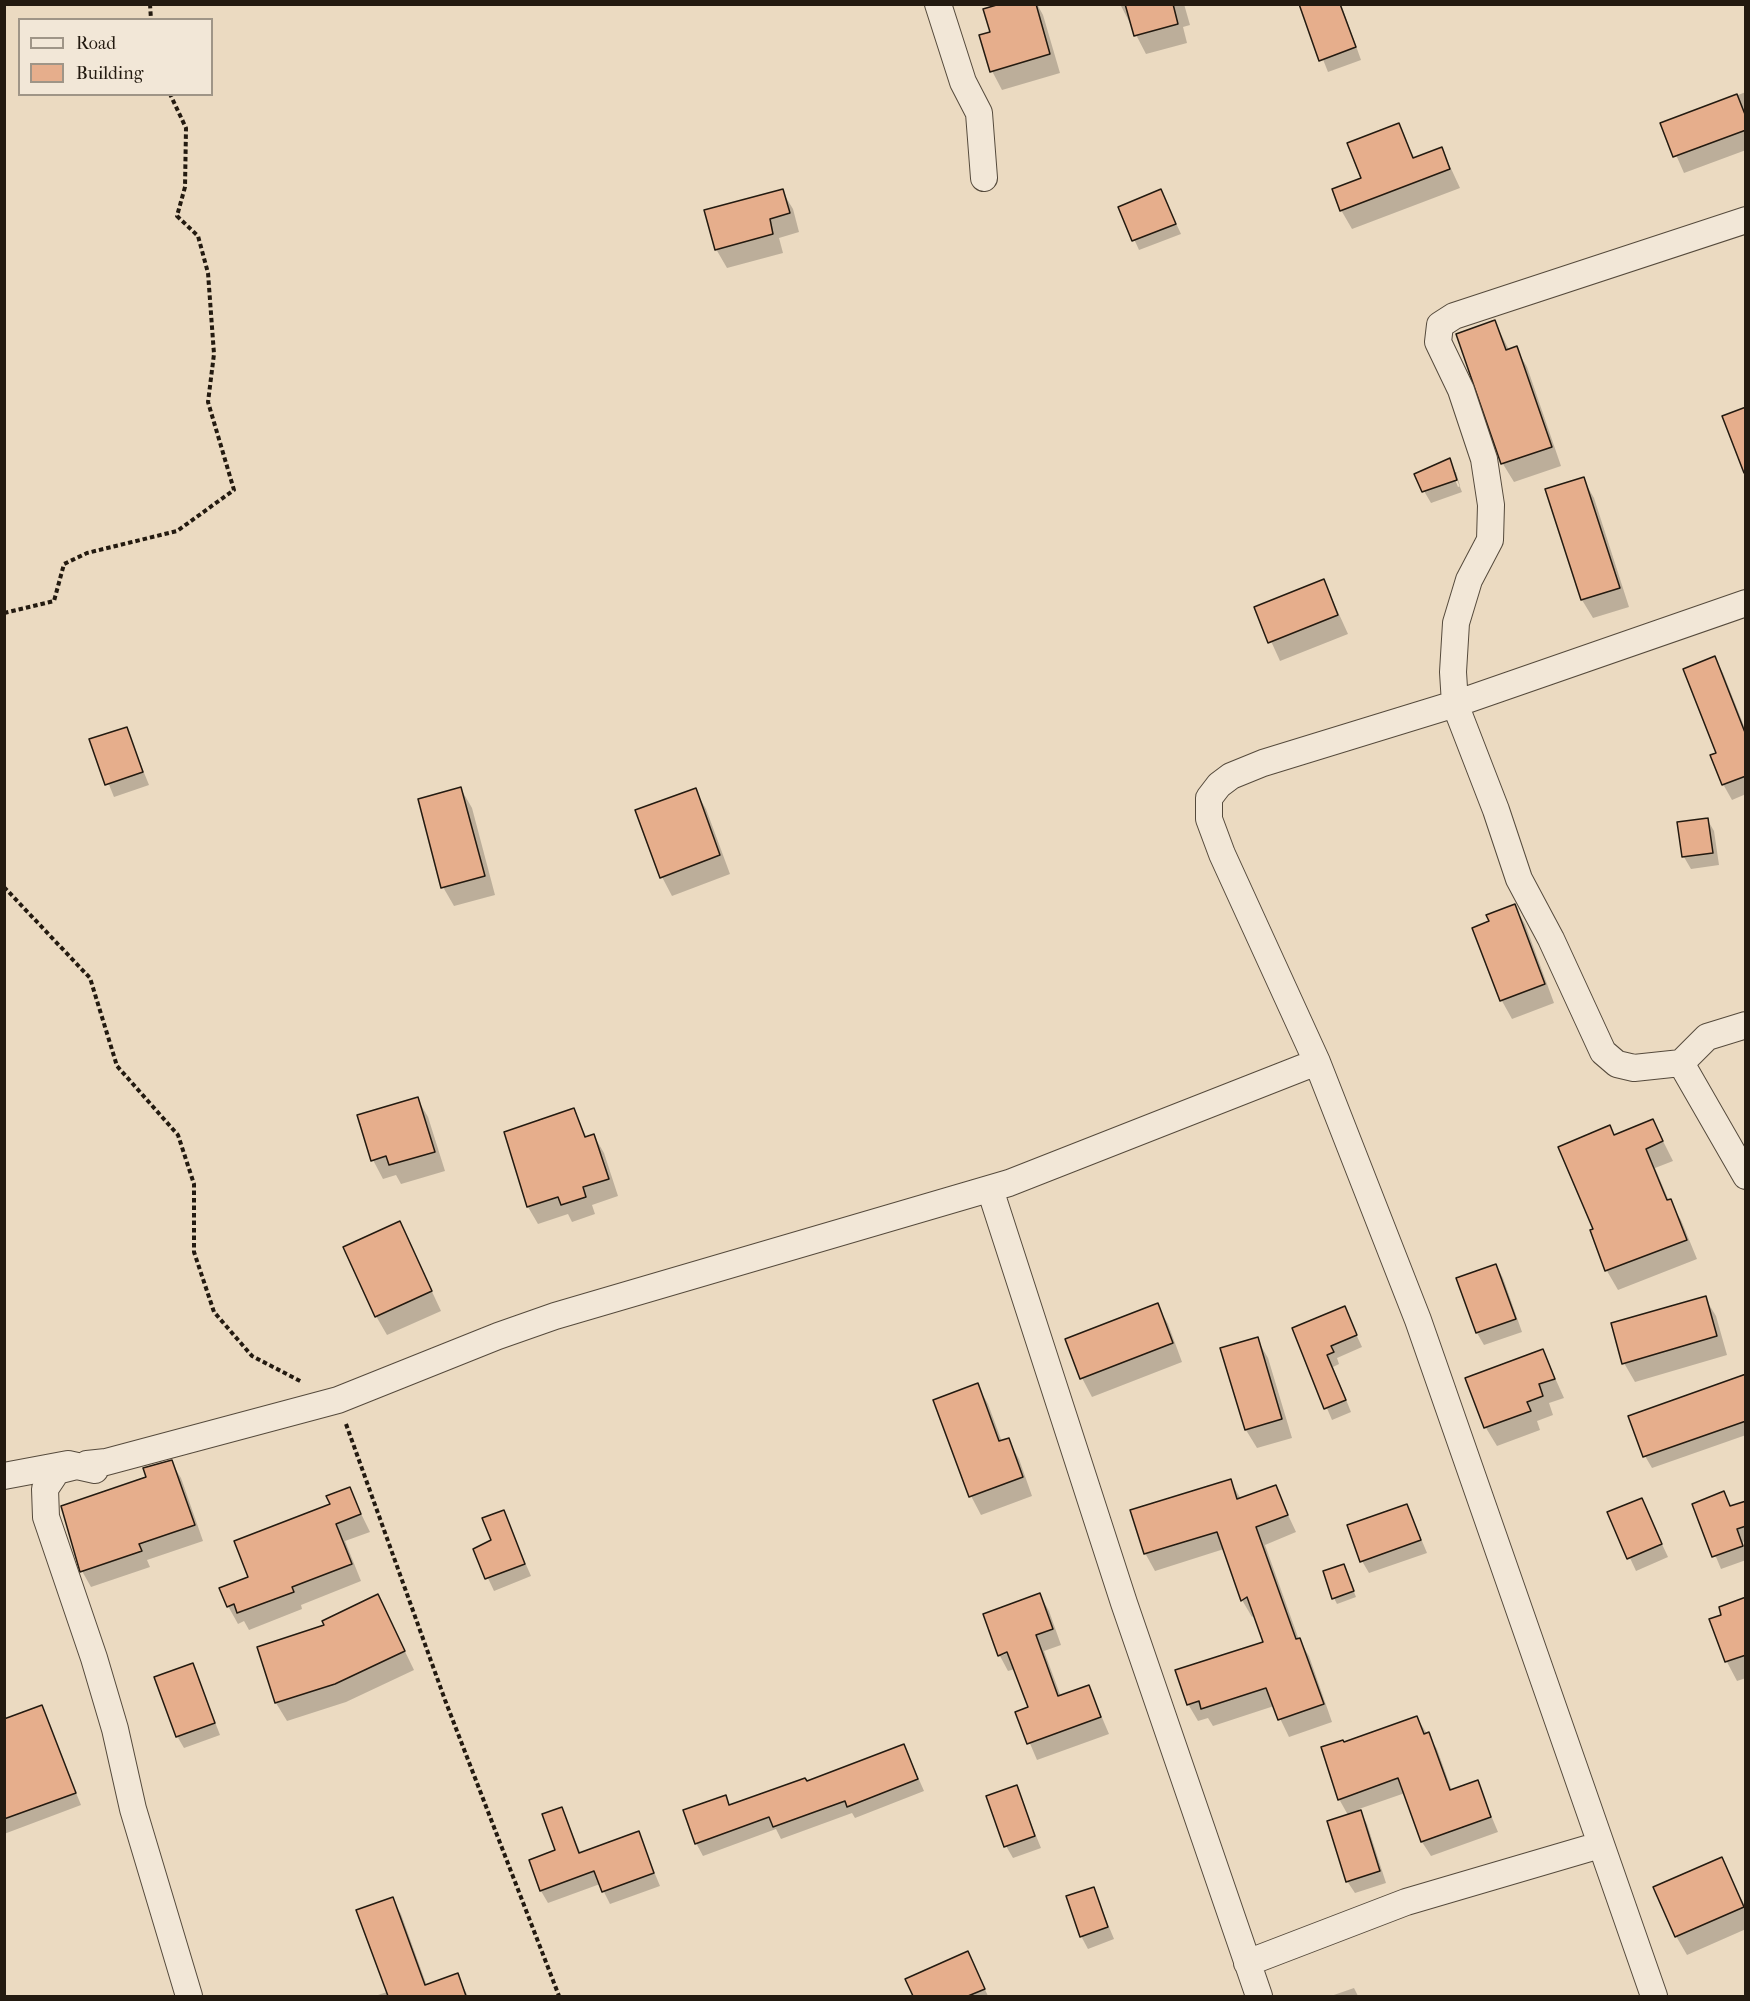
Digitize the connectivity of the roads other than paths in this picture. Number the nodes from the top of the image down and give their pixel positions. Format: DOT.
graph roads {
  1 [pos="938,4"];
  2 [pos="984,178"];
  3 [pos="1746,220"];
  4 [pos="1746,603"];
  5 [pos="1455,704"];
  6 [pos="1746,1025"];
  7 [pos="1317,1062"];
  8 [pos="1681,1063"];
  9 [pos="1746,1176"];
  10 [pos="990,1189"];
  11 [pos="84,1464"];
  12 [pos="4,1476"];
  13 [pos="1600,1845"];
  14 [pos="1247,1963"];
  15 [pos="189,1996"];
  16 [pos="1259,1996"];
  17 [pos="1654,1996"];
  1 -- 2 [label="street"];
  3 -- 5 [label="street"];
  4 -- 5 [label="street"];
  5 -- 7 [label="street"];
  5 -- 8 [label="street"];
  6 -- 8 [label="street"];
  7 -- 10 [label="street"];
  7 -- 13 [label="street"];
  8 -- 9 [label="street"];
  10 -- 11 [label="street"];
  10 -- 14 [label="street"];
  11 -- 12 [label="street"];
  11 -- 15 [label="street"];
  13 -- 14 [label="street"];
  13 -- 17 [label="street"];
  14 -- 16 [label="street"];
}
